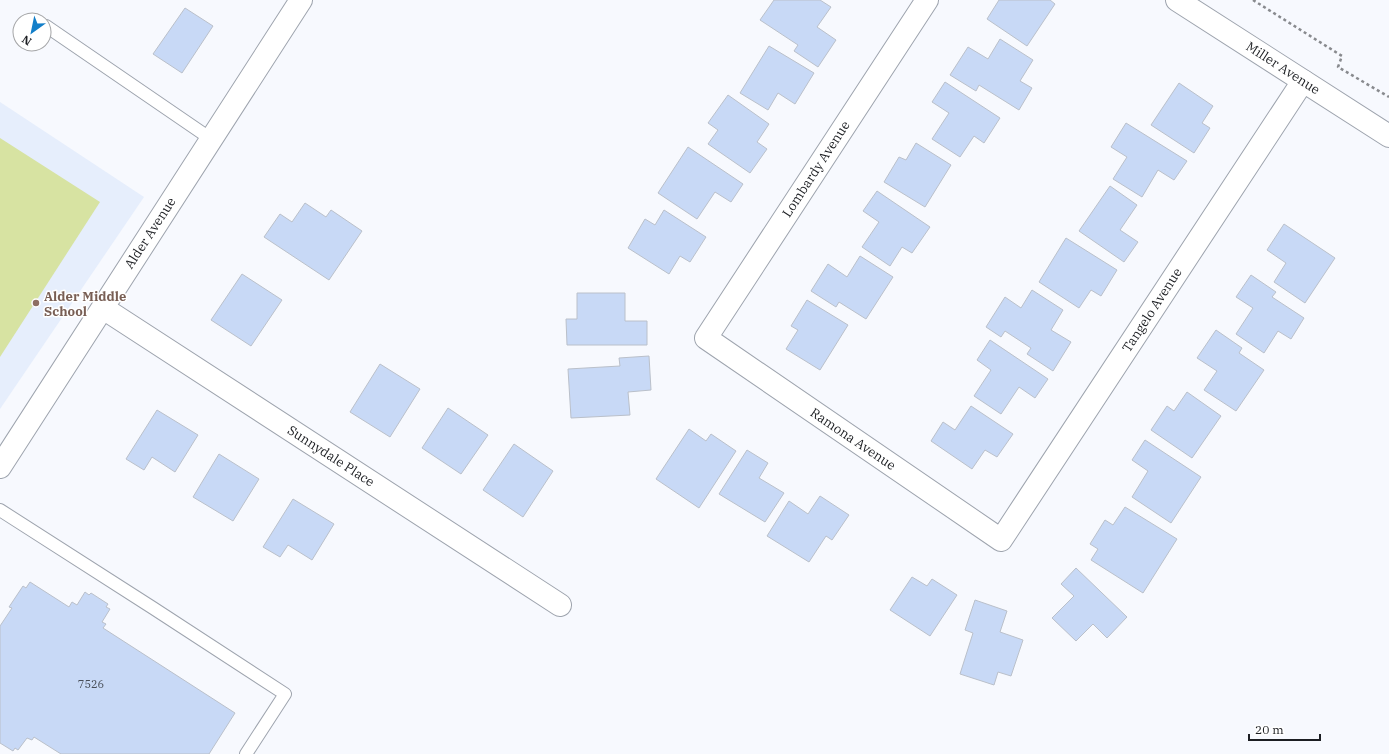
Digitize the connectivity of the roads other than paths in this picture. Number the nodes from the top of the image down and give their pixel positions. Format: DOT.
graph roads {
  1 [pos="300,0"];
  2 [pos="927,0"];
  3 [pos="1177,0"];
  4 [pos="52,30"];
  5 [pos="1303,81"];
  6 [pos="1389,136"];
  7 [pos="211,139"];
  8 [pos="103,308"];
  9 [pos="706,338"];
  10 [pos="0,467"];
  11 [pos="0,510"];
  12 [pos="1001,540"];
  13 [pos="560,605"];
  14 [pos="246,754"];
  1 -- 7 [label="street, Alder Avenue"];
  2 -- 9 [label="street, Lombardy Avenue"];
  3 -- 5 [label="street, Miller Avenue"];
  4 -- 7 [label="lane"];
  5 -- 6 [label="street, Miller Avenue"];
  5 -- 12 [label="street, Tangelo Avenue"];
  7 -- 8 [label="street, Alder Avenue"];
  8 -- 10 [label="street, Alder Avenue"];
  8 -- 13 [label="street, Sunnydale Place"];
  9 -- 12 [label="street, Ramona Avenue"];
  11 -- 14 [label="lane"];
}
